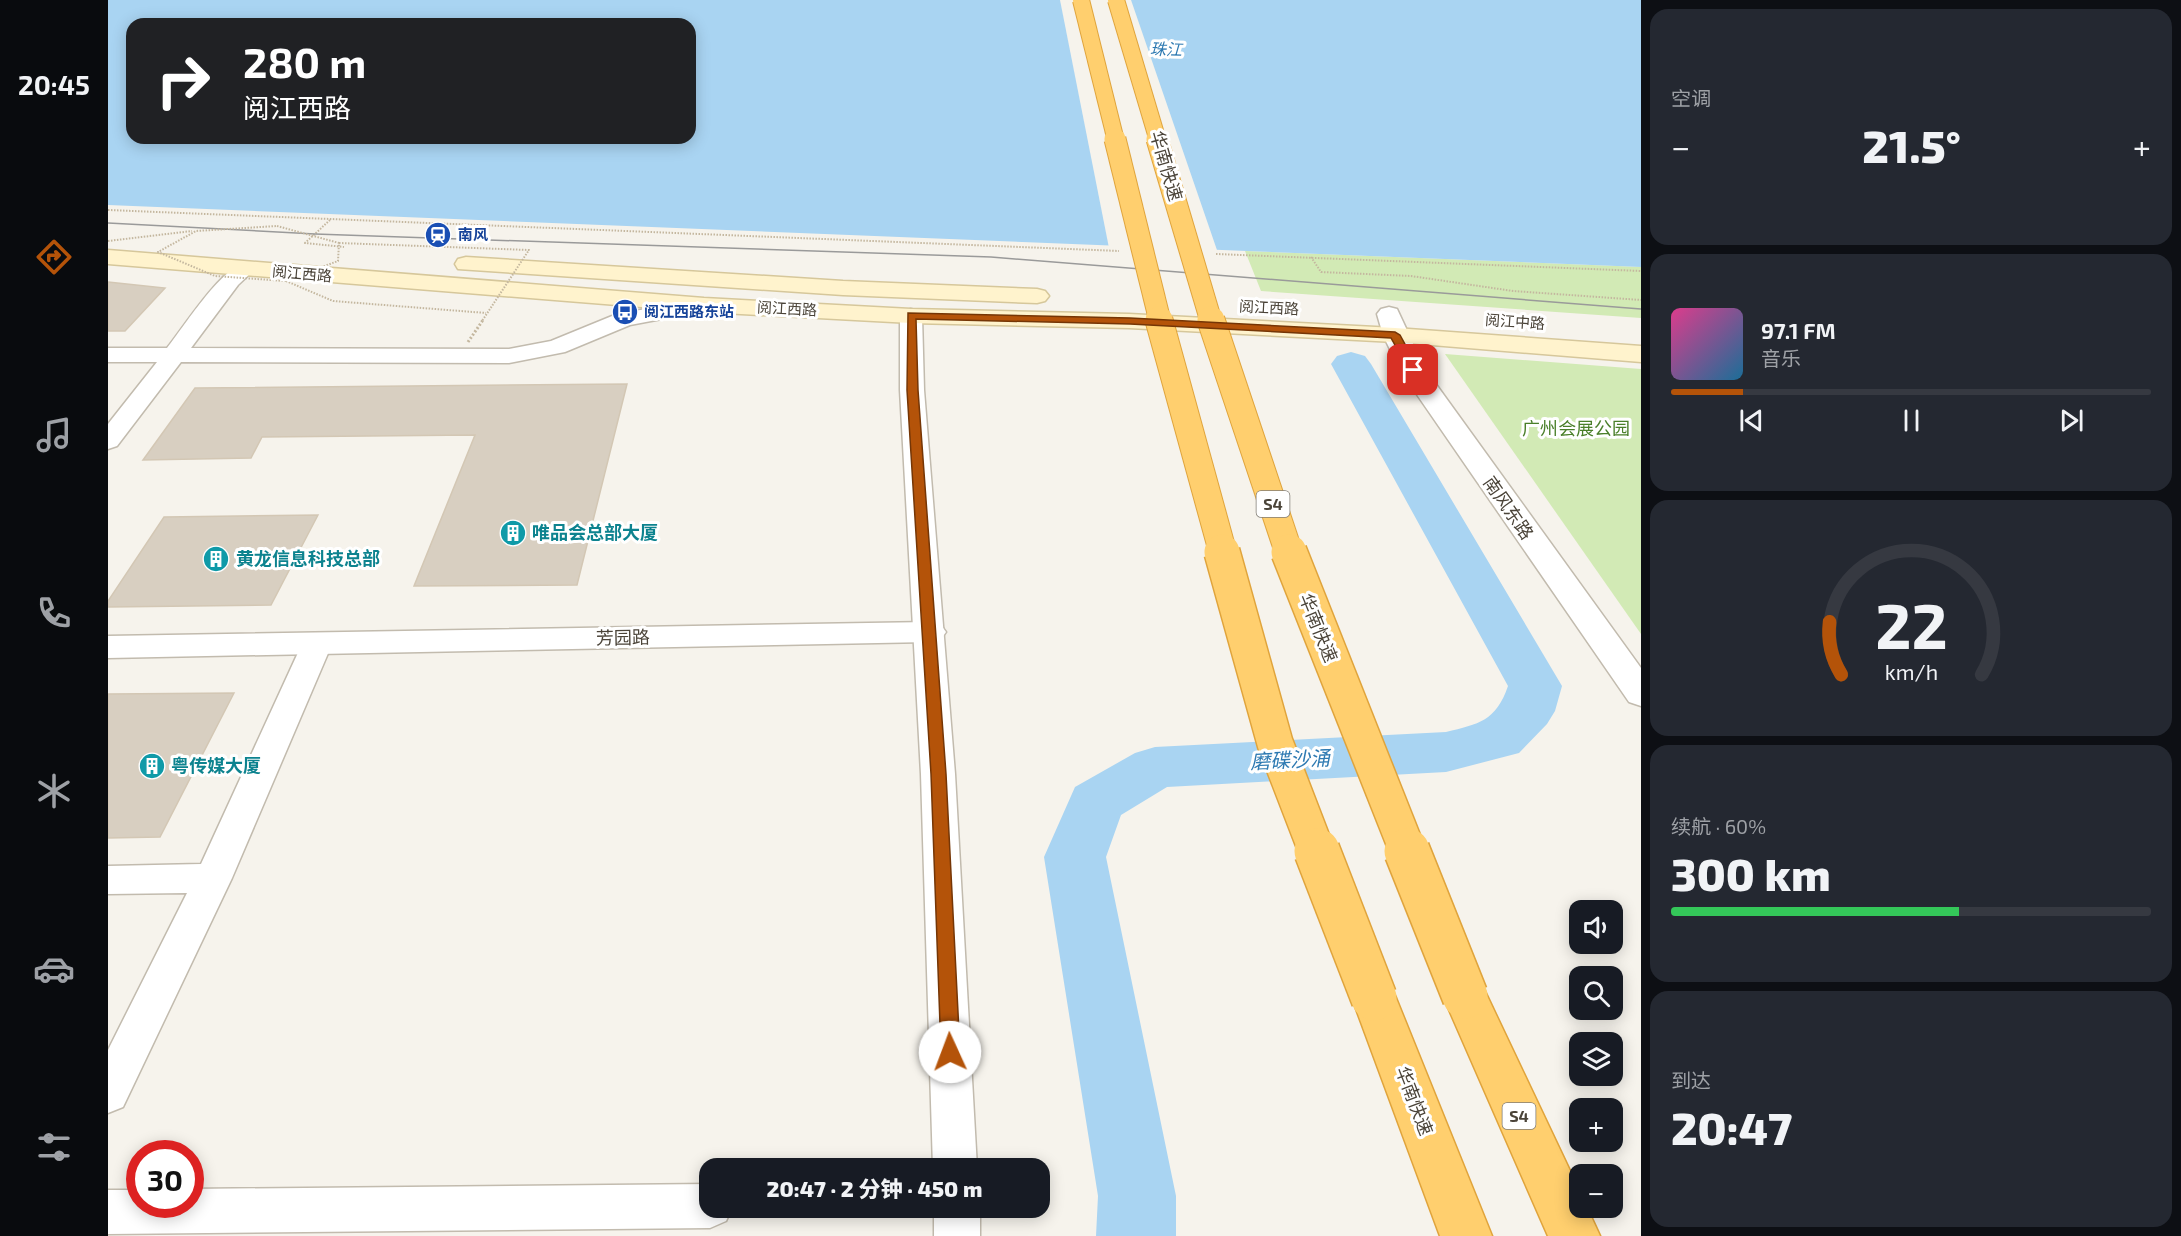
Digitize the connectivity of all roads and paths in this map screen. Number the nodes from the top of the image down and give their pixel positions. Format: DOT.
graph roads {
  1 [pos="1081,0"];
  2 [pos="1116,0"];
  3 [pos="108,210"];
  4 [pos="330,220"];
  5 [pos="196,231"];
  6 [pos="108,241"];
  7 [pos="339,243"];
  8 [pos="344,247"];
  9 [pos="1120,251"];
  10 [pos="1215,254"];
  11 [pos="108,257"];
  12 [pos="1311,258"];
  13 [pos="445,262"];
  14 [pos="245,269"];
  15 [pos="1641,271"];
  16 [pos="285,280"];
  17 [pos="1641,300"];
  18 [pos="704,305"];
  19 [pos="486,313"];
  20 [pos="911,316"];
  21 [pos="1392,324"];
  22 [pos="1641,332"];
  23 [pos="468,342"];
  24 [pos="1641,354"];
  25 [pos="108,355"];
  26 [pos="172,356"];
  27 [pos="108,441"];
  28 [pos="928,632"];
  29 [pos="317,644"];
  30 [pos="108,647"];
  31 [pos="1641,694"];
  32 [pos="213,878"];
  33 [pos="108,880"];
  34 [pos="108,1095"];
  35 [pos="955,1158"];
  36 [pos="699,1206"];
  37 [pos="108,1212"];
  38 [pos="957,1218"];
  39 [pos="957,1236"];
  40 [pos="1466,1236"];
  41 [pos="1574,1236"];
  1 -- 40 [label="highway, 华南快速, bridge"];
  2 -- 41 [label="highway, 华南快速 / S4, bridge"];
  3 -- 4 [label="path"];
  4 -- 8 [label="path"];
  4 -- 9 [label="path"];
  5 -- 6 [label="path, bridge"];
  5 -- 7 [label="path, bridge"];
  5 -- 16 [label="path, bridge"];
  7 -- 16 [label="path, bridge"];
  7 -- 19 [label="path, bridge"];
  10 -- 12 [label="path"];
  11 -- 14 [label="main road, 阅江西路"];
  12 -- 15 [label="path"];
  12 -- 17 [label="path"];
  13 -- 21 [label="main road, 阅江西路"];
  14 -- 18 [label="main road, 阅江西路"];
  14 -- 26 [label="street"];
  16 -- 19 [label="path, bridge"];
  18 -- 20 [label="main road, 阅江西路"];
  18 -- 26 [label="street"];
  19 -- 23 [label="path, bridge"];
  20 -- 21 [label="main road, 阅江西路"];
  20 -- 28 [label="street"];
  21 -- 22 [label="main road, 阅江中路"];
  21 -- 24 [label="main road, 阅江中路"];
  21 -- 31 [label="street, 南风东路"];
  25 -- 26 [label="street"];
  26 -- 27 [label="street"];
  28 -- 29 [label="street, 芳园路"];
  28 -- 35 [label="street"];
  29 -- 30 [label="street, 芳园路"];
  29 -- 32 [label="street"];
  32 -- 33 [label="street"];
  32 -- 34 [label="street"];
  36 -- 37 [label="street"];
  38 -- 39 [label="street"];
}
